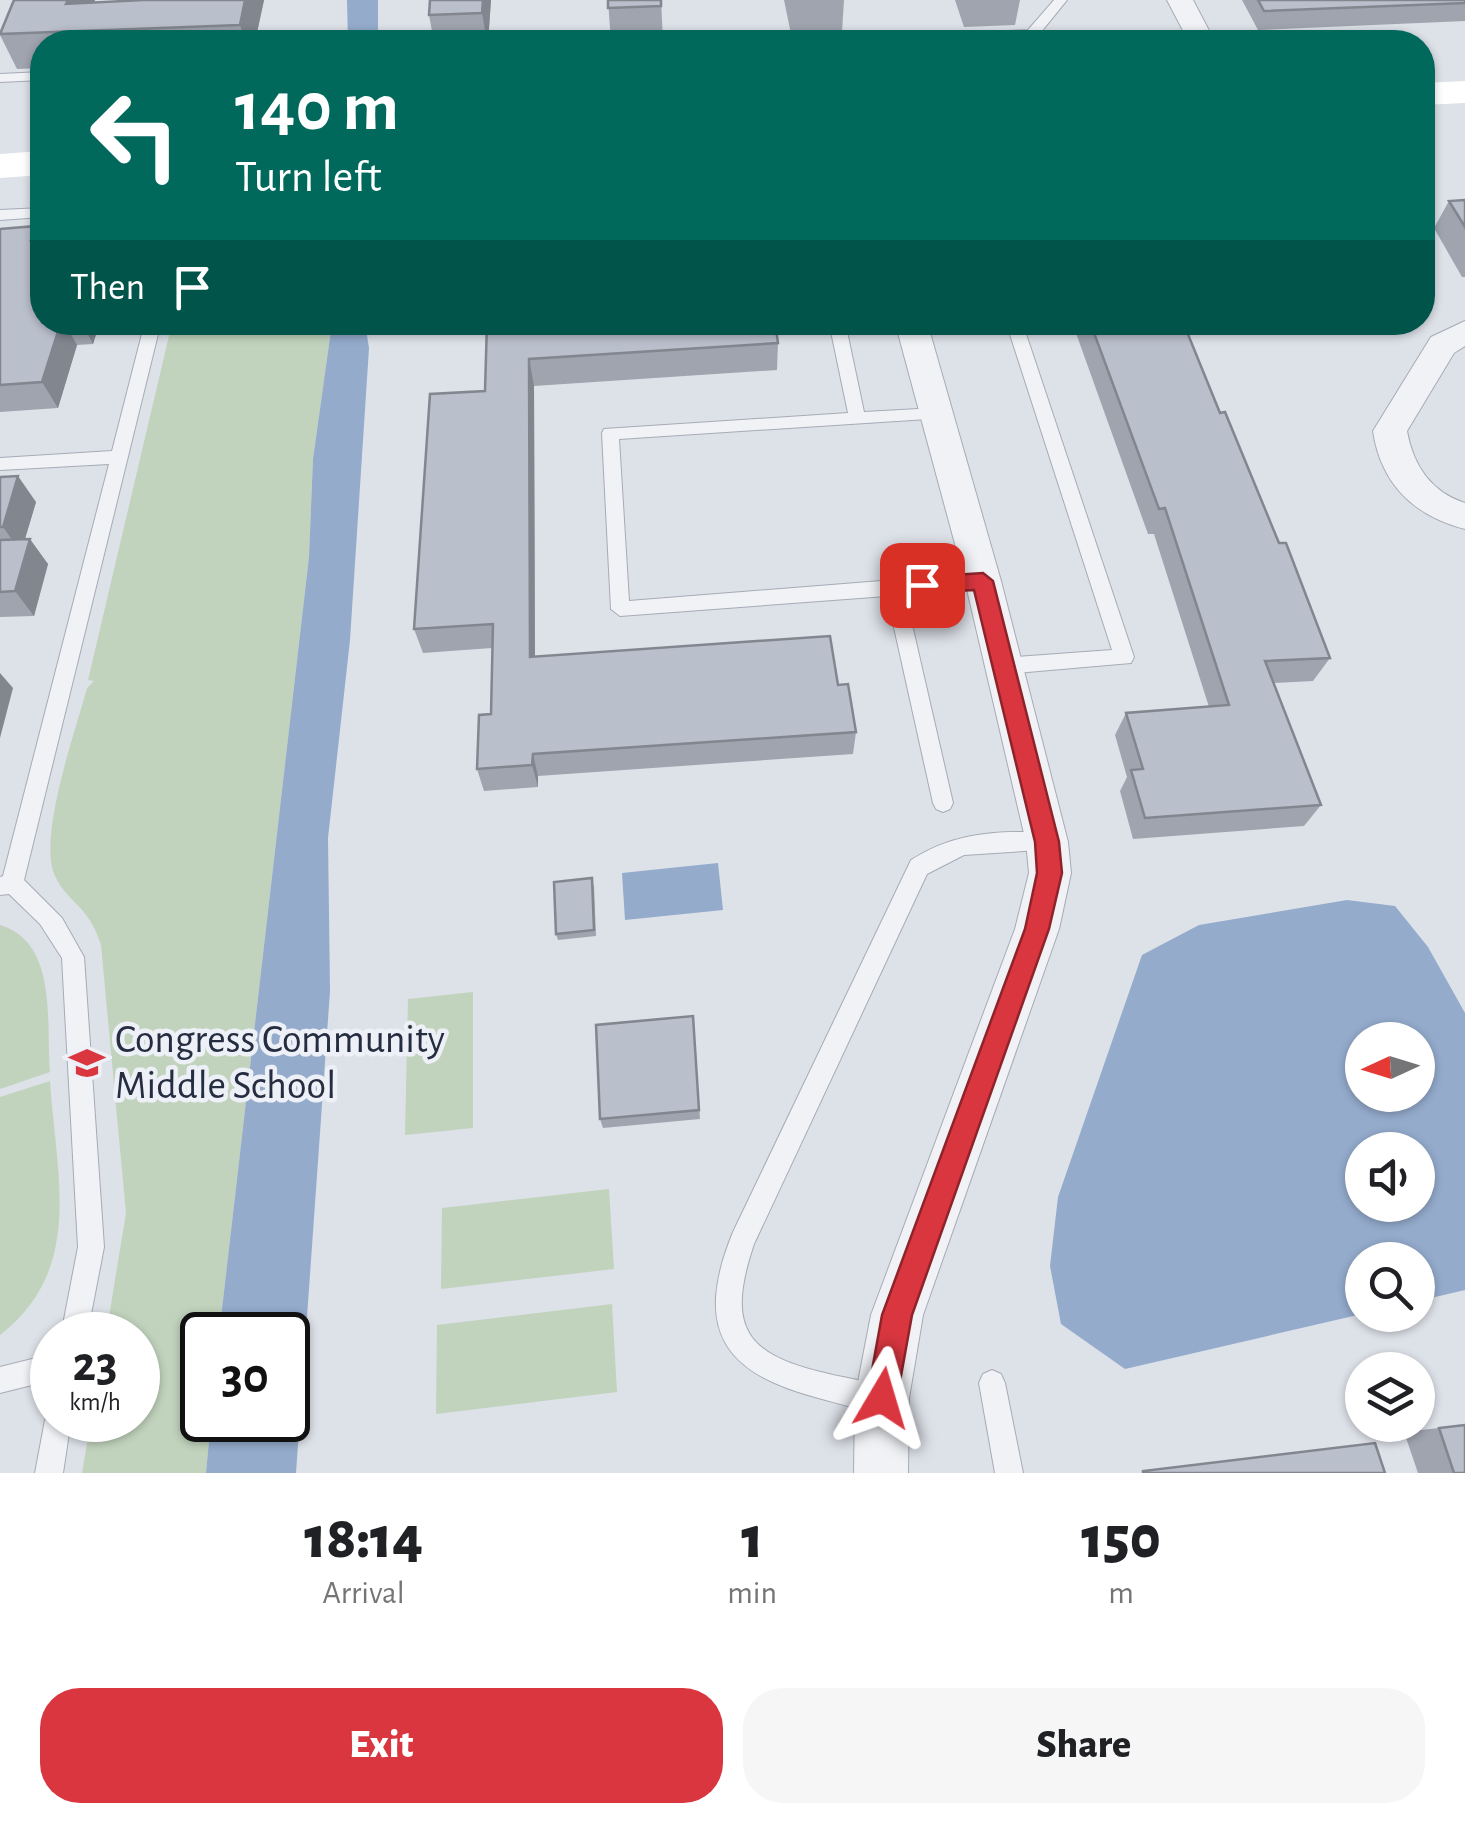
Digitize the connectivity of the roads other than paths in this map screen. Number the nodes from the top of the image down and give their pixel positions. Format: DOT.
graph roads {
  1 [pos="1062,0"];
  2 [pos="1180,0"];
  3 [pos="1036,30"];
  4 [pos="1196,30"];
  5 [pos="30,77"];
  6 [pos="0,78"];
  7 [pos="1465,92"];
  8 [pos="1435,93"];
  9 [pos="30,165"];
  10 [pos="0,166"];
  11 [pos="30,214"];
  12 [pos="0,215"];
  13 [pos="1465,332"];
  14 [pos="150,335"];
  15 [pos="840,335"];
  16 [pos="915,335"];
  17 [pos="1018,335"];
  18 [pos="937,414"];
  19 [pos="857,418"];
  20 [pos="121,457"];
  21 [pos="0,464"];
  22 [pos="1465,516"];
  23 [pos="983,581"];
  24 [pos="894,587"];
  25 [pos="1004,666"];
  26 [pos="943,803"];
  27 [pos="1047,842"];
  28 [pos="6,885"];
  29 [pos="78,1312"];
  30 [pos="30,1372"];
  31 [pos="0,1380"];
  32 [pos="992,1382"];
  33 [pos="882,1398"];
  34 [pos="54,1442"];
  35 [pos="49,1473"];
  36 [pos="881,1473"];
  37 [pos="1009,1473"];
  1 -- 3 [label="lane"];
  2 -- 4 [label="street"];
  5 -- 6 [label="lane"];
  7 -- 8 [label="main road"];
  9 -- 10 [label="main road"];
  11 -- 12 [label="lane"];
  13 -- 22 [label="street"];
  14 -- 20 [label="lane"];
  15 -- 19 [label="lane"];
  16 -- 18 [label="street"];
  17 -- 25 [label="lane"];
  18 -- 19 [label="lane"];
  18 -- 23 [label="street"];
  19 -- 24 [label="lane"];
  20 -- 21 [label="lane"];
  20 -- 28 [label="lane"];
  23 -- 24 [label="lane"];
  23 -- 25 [label="street"];
  24 -- 26 [label="lane"];
  25 -- 27 [label="street"];
  27 -- 33 [label="street"];
  27 -- 33 [label="lane"];
  28 -- 29 [label="lane"];
  30 -- 31 [label="lane"];
  32 -- 37 [label="lane"];
  33 -- 36 [label="street"];
  34 -- 35 [label="lane"];
}
